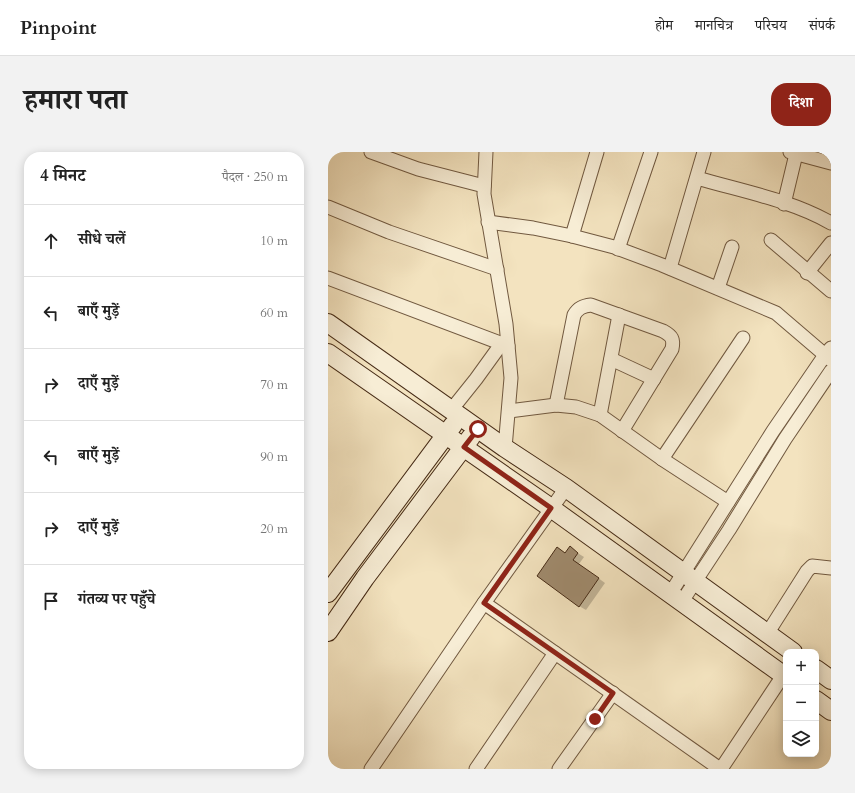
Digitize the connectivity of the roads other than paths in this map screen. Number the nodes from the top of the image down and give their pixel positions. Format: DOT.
graph roads {
  1 [pos="371,152"];
  2 [pos="486,152"];
  3 [pos="597,152"];
  4 [pos="651,152"];
  5 [pos="704,152"];
  6 [pos="793,153"];
  7 [pos="831,163"];
  8 [pos="697,178"];
  9 [pos="484,186"];
  10 [pos="784,204"];
  11 [pos="328,207"];
  12 [pos="488,222"];
  13 [pos="831,223"];
  14 [pos="572,236"];
  15 [pos="771,240"];
  16 [pos="831,243"];
  17 [pos="732,247"];
  18 [pos="618,249"];
  19 [pos="670,268"];
  20 [pos="497,269"];
  21 [pos="807,273"];
  22 [pos="328,278"];
  23 [pos="718,288"];
  24 [pos="831,291"];
  25 [pos="619,315"];
  26 [pos="328,323"];
  27 [pos="743,338"];
  28 [pos="505,345"];
  29 [pos="328,353"];
  30 [pos="829,355"];
  31 [pos="611,360"];
  32 [pos="831,372"];
  33 [pos="654,379"];
  34 [pos="556,405"];
  35 [pos="509,411"];
  36 [pos="456,413"];
  37 [pos="600,415"];
  38 [pos="478,429"];
  39 [pos="622,431"];
  40 [pos="445,435"];
  41 [pos="464,447"];
  42 [pos="505,448"];
  43 [pos="662,459"];
  44 [pos="566,488"];
  45 [pos="728,502"];
  46 [pos="551,508"];
  47 [pos="831,568"];
  48 [pos="689,579"];
  49 [pos="328,592"];
  50 [pos="676,598"];
  51 [pos="484,603"];
  52 [pos="347,604"];
  53 [pos="328,632"];
  54 [pos="767,634"];
  55 [pos="789,649"];
  56 [pos="555,653"];
  57 [pos="819,671"];
  58 [pos="783,674"];
  59 [pos="783,678"];
  60 [pos="831,680"];
  61 [pos="613,693"];
  62 [pos="819,702"];
  63 [pos="831,711"];
  64 [pos="371,769"];
  65 [pos="476,769"];
  66 [pos="559,769"];
  67 [pos="720,769"];
  1 -- 9 [label="street"];
  2 -- 9 [label="street"];
  3 -- 14 [label="street"];
  4 -- 18 [label="street"];
  5 -- 8 [label="street"];
  6 -- 7 [label="street"];
  6 -- 10 [label="street"];
  8 -- 10 [label="street"];
  8 -- 19 [label="street"];
  9 -- 12 [label="street"];
  10 -- 13 [label="street"];
  11 -- 20 [label="street"];
  12 -- 14 [label="street"];
  12 -- 20 [label="street"];
  14 -- 18 [label="street"];
  15 -- 21 [label="street"];
  16 -- 21 [label="street"];
  17 -- 23 [label="street"];
  18 -- 19 [label="street"];
  19 -- 23 [label="street"];
  20 -- 28 [label="street"];
  21 -- 24 [label="street"];
  22 -- 28 [label="street"];
  23 -- 30 [label="street"];
  25 -- 31 [label="street"];
  25 -- 33 [label="street"];
  25 -- 34 [label="street"];
  26 -- 36 [label="main road"];
  27 -- 43 [label="street"];
  28 -- 35 [label="street"];
  28 -- 36 [label="street"];
  29 -- 40 [label="main road"];
  30 -- 45 [label="street"];
  31 -- 33 [label="street"];
  31 -- 37 [label="street"];
  32 -- 48 [label="street"];
  33 -- 39 [label="street"];
  34 -- 35 [label="street"];
  34 -- 37 [label="street"];
  35 -- 42 [label="street"];
  36 -- 38 [label="main road"];
  36 -- 40 [label="main road"];
  37 -- 39 [label="street"];
  38 -- 41 [label="main road"];
  38 -- 42 [label="main road"];
  39 -- 43 [label="street"];
  40 -- 41 [label="main road"];
  40 -- 49 [label="main road"];
  41 -- 46 [label="main road"];
  41 -- 52 [label="main road"];
  42 -- 44 [label="main road"];
  43 -- 45 [label="street"];
  44 -- 46 [label="street"];
  44 -- 48 [label="main road"];
  45 -- 48 [label="street"];
  46 -- 50 [label="main road"];
  46 -- 51 [label="street"];
  47 -- 54 [label="street"];
  48 -- 50 [label="street"];
  48 -- 54 [label="main road"];
  49 -- 52 [label="street"];
  50 -- 58 [label="main road"];
  51 -- 56 [label="street"];
  51 -- 64 [label="street"];
  52 -- 53 [label="main road"];
  54 -- 55 [label="main road"];
  56 -- 61 [label="street"];
  56 -- 65 [label="street"];
  57 -- 60 [label="main road"];
  59 -- 67 [label="street"];
  61 -- 66 [label="street"];
  61 -- 67 [label="street"];
  62 -- 63 [label="main road"];
}
